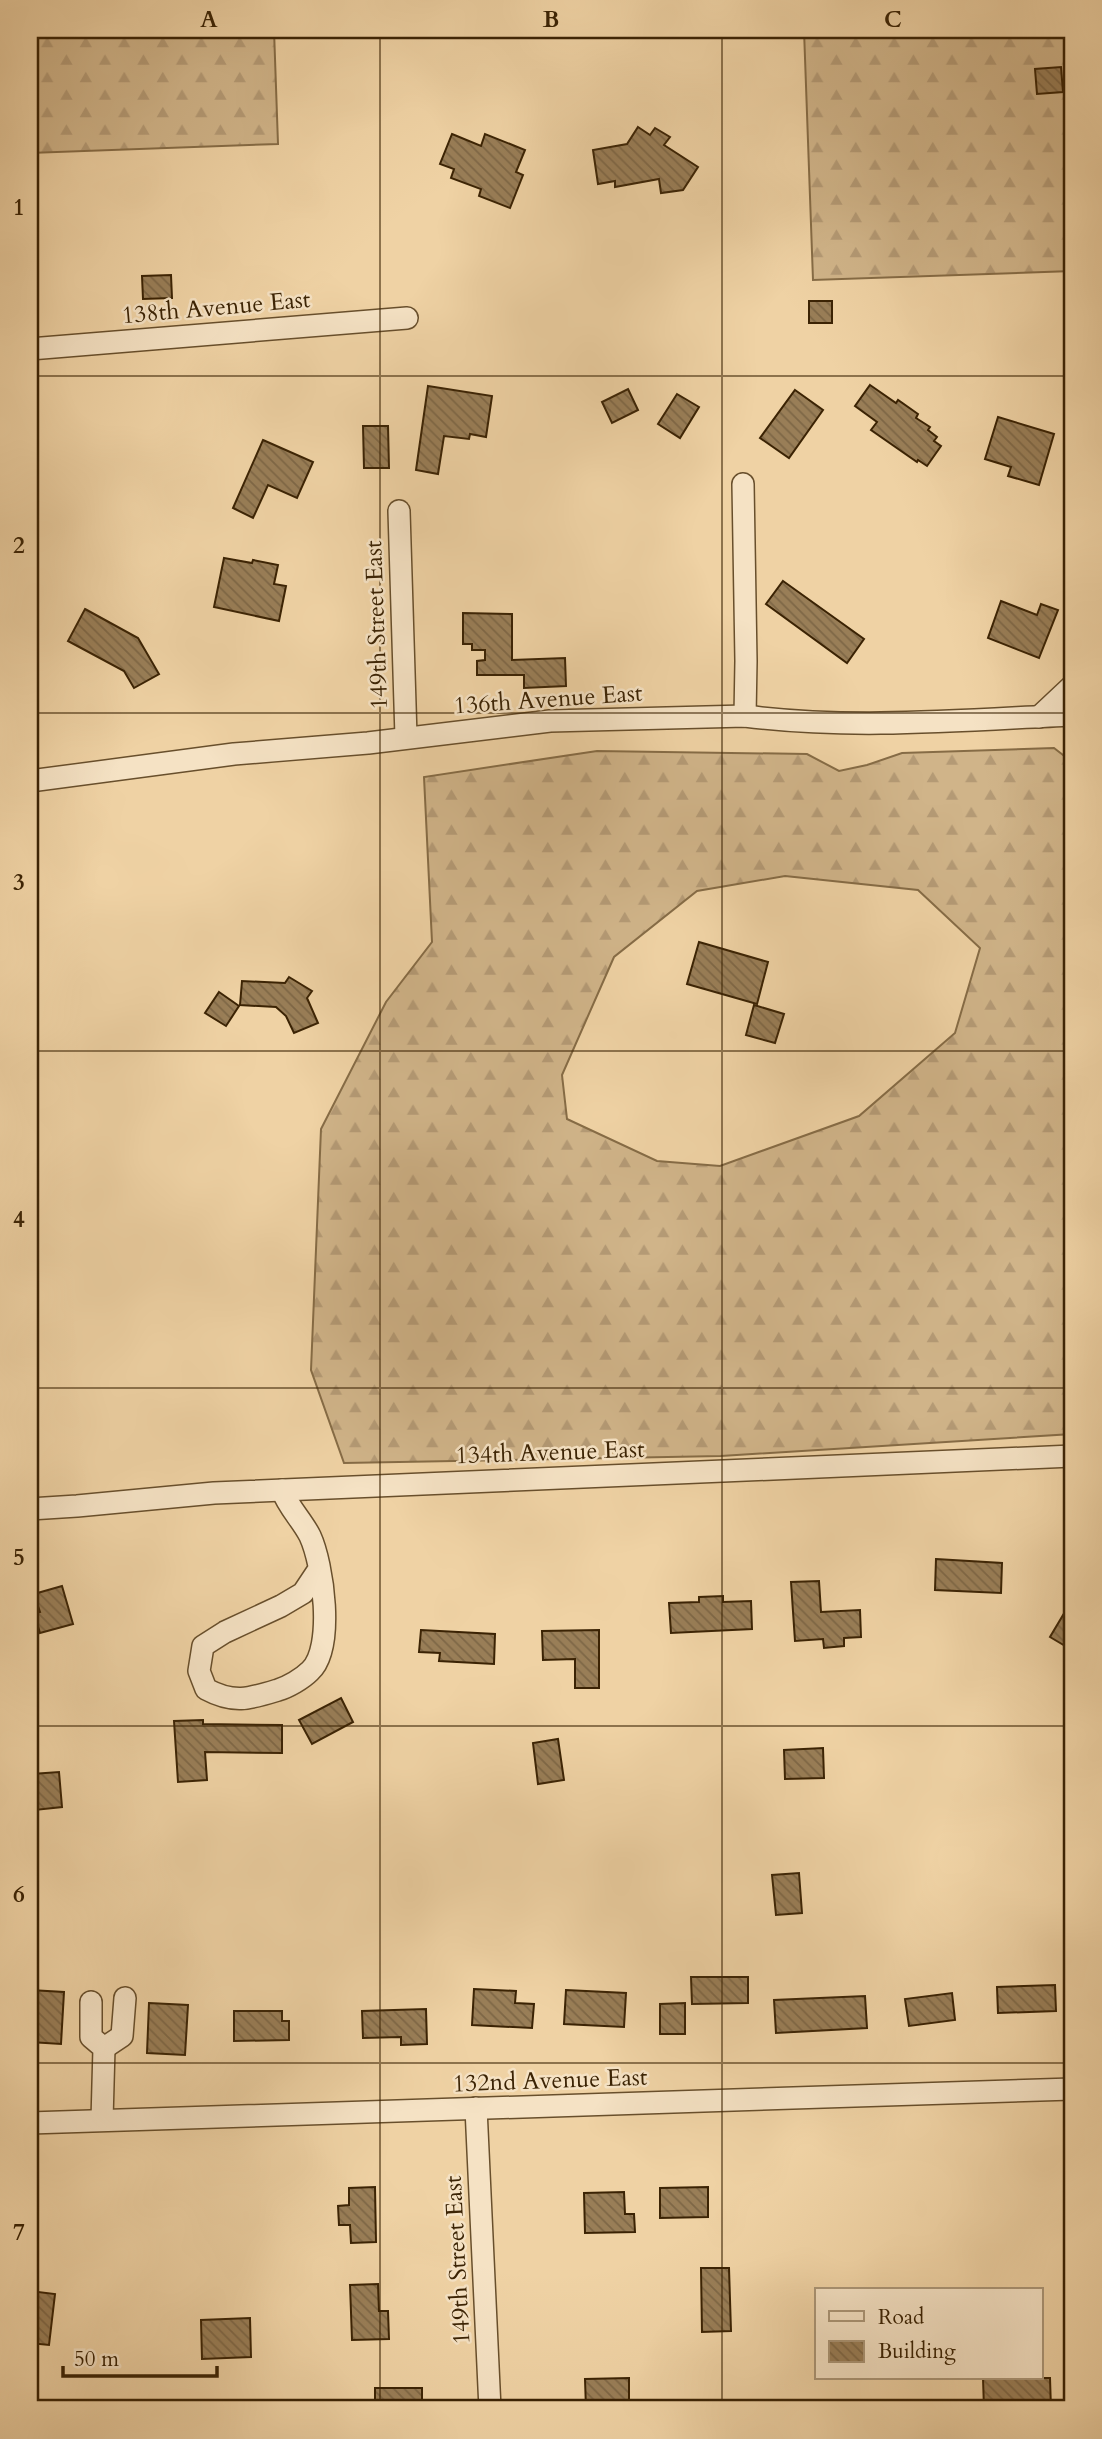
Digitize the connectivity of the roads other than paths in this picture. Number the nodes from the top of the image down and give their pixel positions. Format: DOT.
graph roads {
  1 [pos="407,318"];
  2 [pos="30,349"];
  3 [pos="743,484"];
  4 [pos="399,511"];
  5 [pos="1072,686"];
  6 [pos="1072,715"];
  7 [pos="745,716"];
  8 [pos="1039,717"];
  9 [pos="406,737"];
  10 [pos="30,781"];
  11 [pos="1072,1457"];
  12 [pos="282,1490"];
  13 [pos="30,1509"];
  14 [pos="319,1569"];
  15 [pos="125,1998"];
  16 [pos="91,2002"];
  17 [pos="104,2048"];
  18 [pos="1072,2089"];
  19 [pos="476,2108"];
  20 [pos="102,2120"];
  21 [pos="30,2123"];
  22 [pos="490,2409"];
  1 -- 2 [label="street, 138th Avenue East"];
  3 -- 7 [label="street"];
  4 -- 9 [label="street, 149th Street East"];
  5 -- 8 [label="street"];
  6 -- 8 [label="street, 136th Avenue East"];
  7 -- 8 [label="street, 136th Avenue East"];
  7 -- 9 [label="street, 136th Avenue East"];
  9 -- 10 [label="street, 136th Avenue East"];
  11 -- 12 [label="street, 134th Avenue East"];
  12 -- 13 [label="street, 134th Avenue East"];
  12 -- 14 [label="street"];
  14 -- 14 [label="street"];
  15 -- 17 [label="street"];
  16 -- 17 [label="street"];
  17 -- 20 [label="street"];
  18 -- 19 [label="street, 132nd Avenue East"];
  19 -- 20 [label="street, 132nd Avenue East"];
  19 -- 22 [label="street, 149th Street East"];
  20 -- 21 [label="street, 132nd Avenue East"];
}
